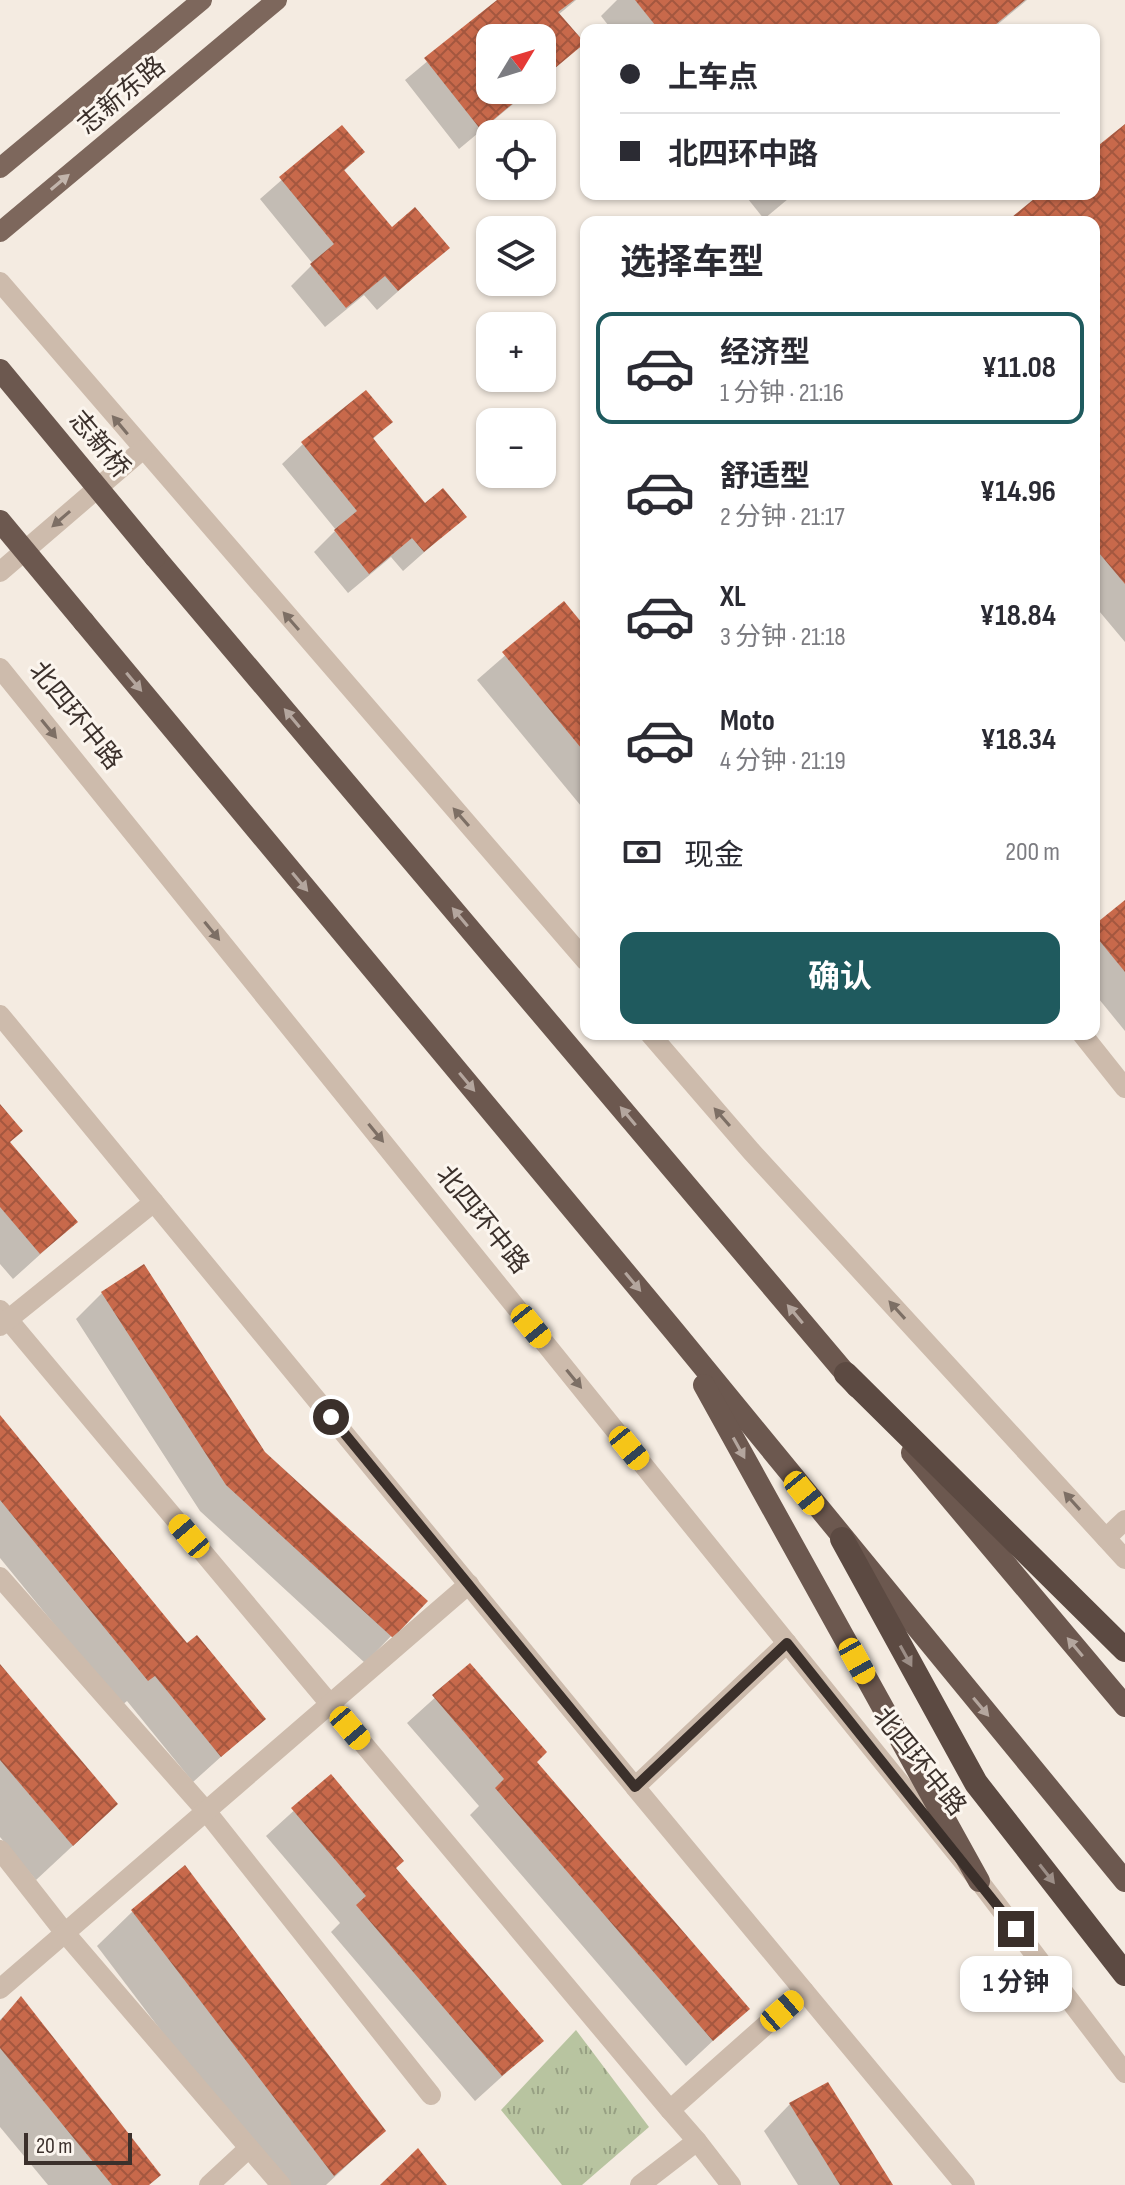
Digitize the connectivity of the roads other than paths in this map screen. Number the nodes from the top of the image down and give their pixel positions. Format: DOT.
graph roads {
  1 [pos="202,0"];
  2 [pos="277,0"];
  3 [pos="0,168"];
  4 [pos="0,232"];
  5 [pos="0,282"];
  6 [pos="0,370"];
  7 [pos="142,450"];
  8 [pos="0,521"];
  9 [pos="0,572"];
  10 [pos="0,668"];
  11 [pos="580,954"];
  12 [pos="0,1015"];
  13 [pos="655,1040"];
  14 [pos="1087,1040"];
  15 [pos="1125,1088"];
  16 [pos="154,1202"];
  17 [pos="3,1319"];
  18 [pos="674,1331"];
  19 [pos="846,1374"];
  20 [pos="1125,1520"];
  21 [pos="1106,1538"];
  22 [pos="842,1539"];
  23 [pos="1125,1559"];
  24 [pos="0,1577"];
  25 [pos="469,1584"];
  26 [pos="787,1643"];
  27 [pos="1125,1650"];
  28 [pos="330,1704"];
  29 [pos="1125,1706"];
  30 [pos="635,1787"];
  31 [pos="206,1811"];
  32 [pos="0,1850"];
  33 [pos="979,1881"];
  34 [pos="1125,1881"];
  35 [pos="65,1933"];
  36 [pos="1125,1974"];
  37 [pos="0,1989"];
  38 [pos="804,1991"];
  39 [pos="1125,2073"];
  40 [pos="431,2095"];
  41 [pos="670,2110"];
  42 [pos="697,2141"];
  43 [pos="249,2148"];
  44 [pos="209,2185"];
  45 [pos="281,2185"];
  46 [pos="640,2185"];
  47 [pos="731,2185"];
  48 [pos="965,2185"];
  1 -- 3 [label="main road, 志新东路"];
  4 -- 2 [label="main road, 志新东路, one-way"];
  7 -- 5 [label="street, one-way"];
  19 -- 6 [label="highway, 志新桥, one-way, bridge"];
  7 -- 9 [label="street, one-way"];
  11 -- 7 [label="street, one-way"];
  8 -- 18 [label="highway, one-way, bridge"];
  10 -- 26 [label="street, 北四环中路, one-way"];
  12 -- 16 [label="street"];
  21 -- 13 [label="street, one-way"];
  14 -- 15 [label="street"];
  16 -- 17 [label="street"];
  16 -- 25 [label="street"];
  17 -- 28 [label="street"];
  18 -- 22 [label="highway"];
  18 -- 33 [label="highway, one-way"];
  19 -- 27 [label="highway"];
  29 -- 19 [label="highway, one-way"];
  20 -- 21 [label="street"];
  21 -- 23 [label="street"];
  22 -- 34 [label="highway, one-way"];
  22 -- 36 [label="highway, one-way"];
  24 -- 31 [label="street"];
  25 -- 28 [label="street"];
  25 -- 30 [label="street"];
  26 -- 30 [label="street"];
  26 -- 33 [label="street, 北四环中路"];
  28 -- 31 [label="street"];
  28 -- 41 [label="street"];
  30 -- 38 [label="street"];
  31 -- 35 [label="street"];
  31 -- 40 [label="street"];
  32 -- 35 [label="street"];
  33 -- 39 [label="street, 北四环中路"];
  35 -- 37 [label="street"];
  35 -- 43 [label="street"];
  38 -- 41 [label="street"];
  38 -- 48 [label="street"];
  41 -- 42 [label="street"];
  42 -- 46 [label="street"];
  42 -- 47 [label="street"];
  43 -- 44 [label="street"];
  43 -- 45 [label="street"];
}
